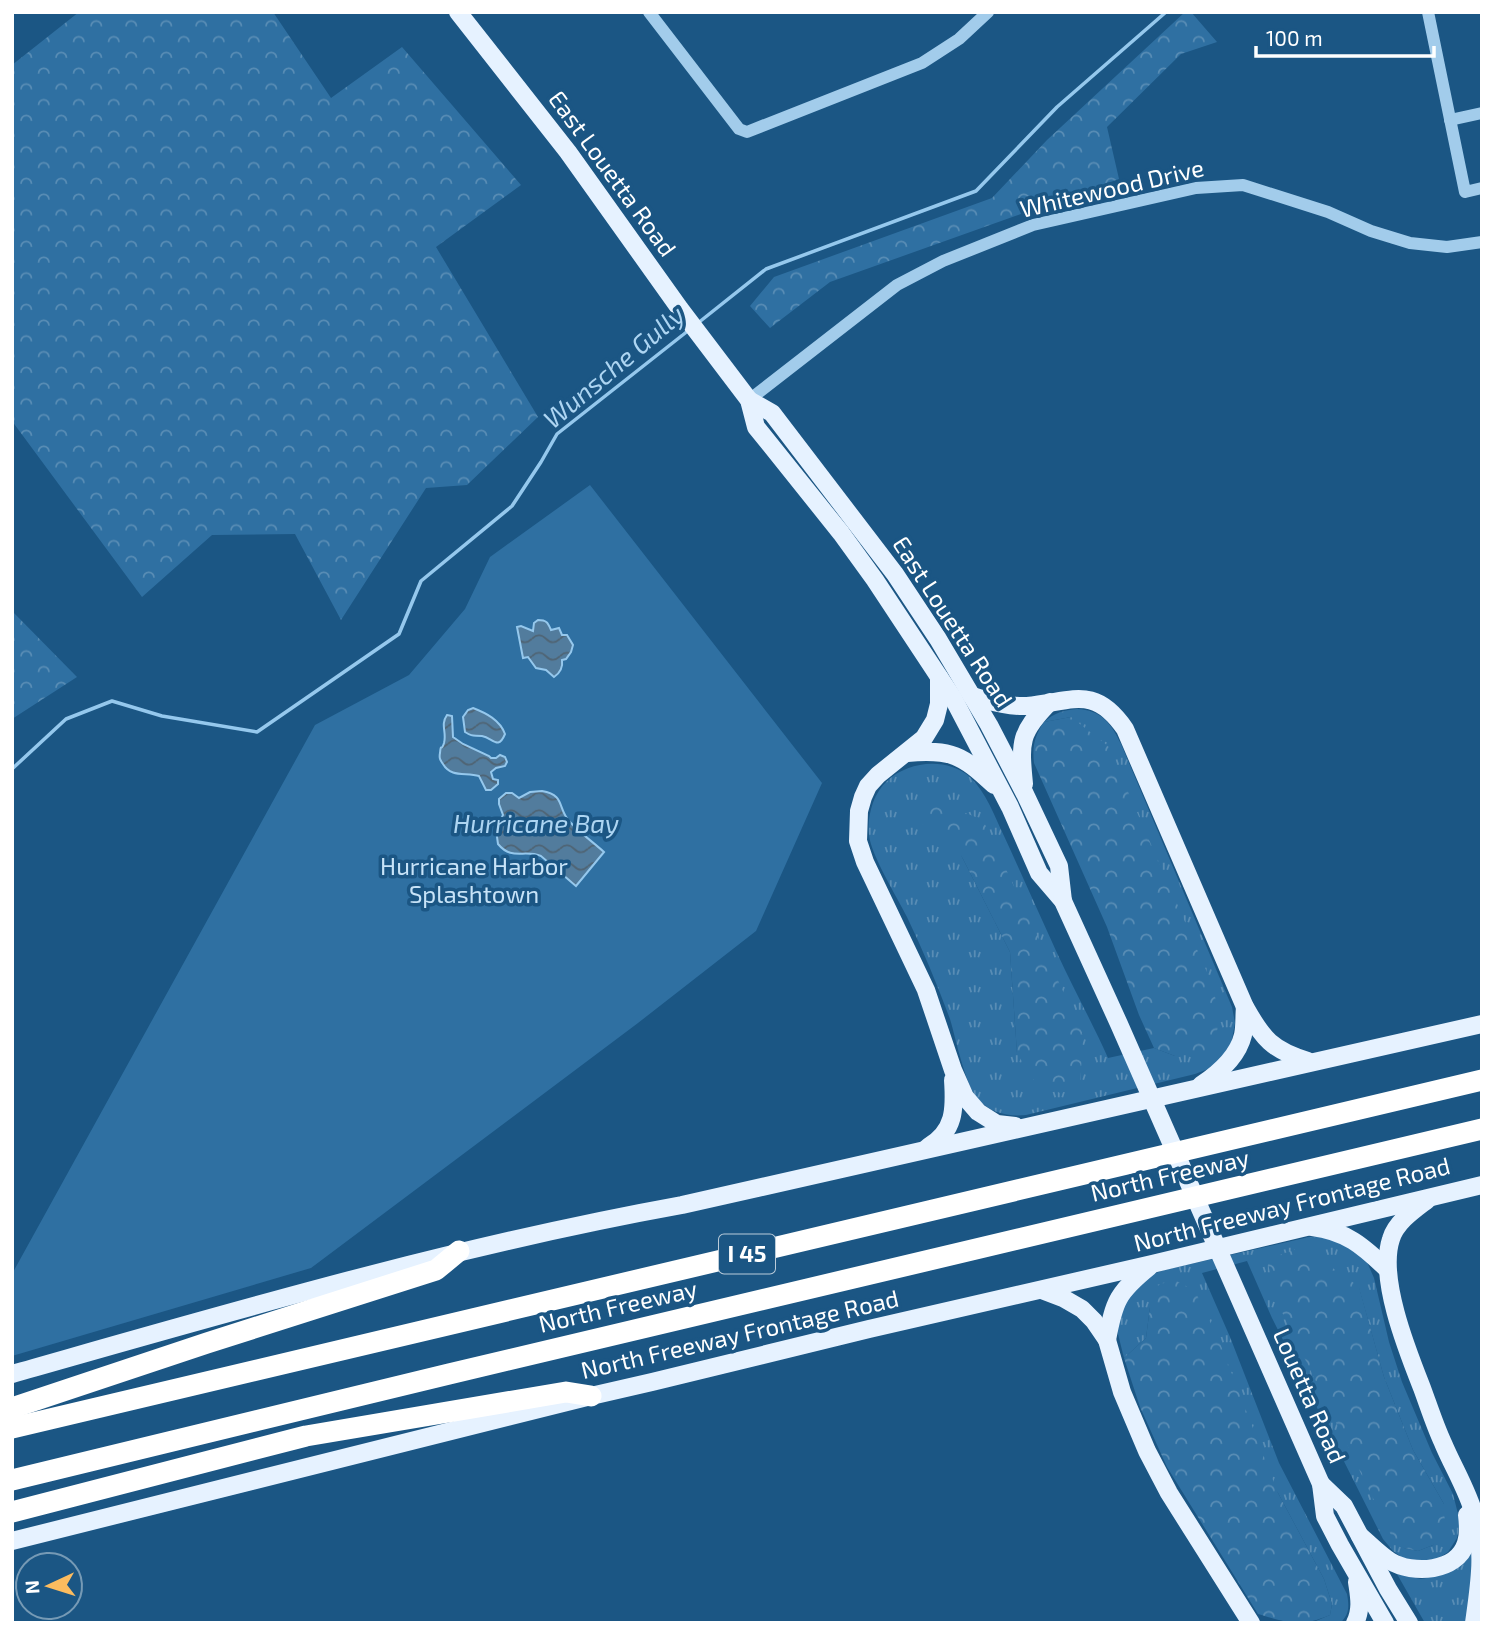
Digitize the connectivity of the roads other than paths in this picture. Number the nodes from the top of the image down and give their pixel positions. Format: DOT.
graph roads {
  1 [pos="458,12"];
  2 [pos="649,12"];
  3 [pos="988,12"];
  4 [pos="1428,12"];
  5 [pos="1482,113"];
  6 [pos="1456,119"];
  7 [pos="1482,188"];
  8 [pos="1482,242"];
  9 [pos="749,400"];
  10 [pos="885,595"];
  11 [pos="914,602"];
  12 [pos="939,677"];
  13 [pos="972,696"];
  14 [pos="1050,702"];
  15 [pos="907,753"];
  16 [pos="1003,793"];
  17 [pos="1025,794"];
  18 [pos="1063,901"];
  19 [pos="1245,1007"];
  20 [pos="1482,1024"];
  21 [pos="1311,1062"];
  22 [pos="953,1070"];
  23 [pos="1482,1080"];
  24 [pos="1195,1088"];
  25 [pos="1026,1127"];
  26 [pos="1482,1129"];
  27 [pos="923,1150"];
  28 [pos="1482,1185"];
  29 [pos="1432,1196"];
  30 [pos="1308,1226"];
  31 [pos="459,1251"];
  32 [pos="1152,1264"];
  33 [pos="1387,1269"];
  34 [pos="1042,1290"];
  35 [pos="1251,1327"];
  36 [pos="1107,1340"];
  37 [pos="12,1374"];
  38 [pos="591,1396"];
  39 [pos="12,1408"];
  40 [pos="12,1428"];
  41 [pos="12,1480"];
  42 [pos="1321,1484"];
  43 [pos="1463,1487"];
  44 [pos="12,1512"];
  45 [pos="1360,1536"];
  46 [pos="12,1541"];
  47 [pos="1355,1572"];
  48 [pos="1251,1623"];
  49 [pos="1355,1623"];
  50 [pos="1385,1623"];
  51 [pos="1409,1623"];
  52 [pos="1474,1623"];
  1 -- 9 [label="main road, East Louetta Road"];
  2 -- 3 [label="street"];
  4 -- 6 [label="street"];
  5 -- 6 [label="street"];
  6 -- 7 [label="street"];
  8 -- 9 [label="street, Whitewood Drive"];
  9 -- 10 [label="main road, East Louetta Road"];
  9 -- 11 [label="main road, East Louetta Road"];
  10 -- 11 [label="main road"];
  10 -- 12 [label="main road, East Louetta Road"];
  11 -- 13 [label="main road, East Louetta Road"];
  12 -- 15 [label="main road"];
  12 -- 16 [label="main road, East Louetta Road"];
  13 -- 14 [label="main road"];
  13 -- 17 [label="main road, East Louetta Road"];
  14 -- 17 [label="main road"];
  14 -- 19 [label="main road"];
  15 -- 16 [label="main road"];
  15 -- 22 [label="main road"];
  16 -- 18 [label="main road, East Louetta Road"];
  17 -- 18 [label="main road, East Louetta Road"];
  18 -- 35 [label="main road, East Louetta Road"];
  19 -- 21 [label="main road"];
  19 -- 24 [label="main road"];
  20 -- 21 [label="main road"];
  21 -- 24 [label="main road"];
  22 -- 25 [label="main road"];
  22 -- 27 [label="main road"];
  23 -- 40 [label="highway, North Freeway / I 45"];
  24 -- 25 [label="main road"];
  25 -- 27 [label="main road"];
  26 -- 41 [label="highway, North Freeway / I 45"];
  27 -- 31 [label="main road"];
  28 -- 29 [label="main road, North Freeway Frontage Road"];
  29 -- 30 [label="main road, North Freeway Frontage Road"];
  29 -- 33 [label="main road"];
  30 -- 32 [label="main road, North Freeway Frontage Road"];
  30 -- 33 [label="main road"];
  31 -- 37 [label="main road"];
  31 -- 39 [label="highway"];
  32 -- 34 [label="main road, North Freeway Frontage Road"];
  32 -- 36 [label="main road"];
  33 -- 43 [label="main road"];
  34 -- 36 [label="main road"];
  34 -- 38 [label="main road, North Freeway Frontage Road"];
  35 -- 42 [label="main road, Louetta Road"];
  36 -- 48 [label="main road"];
  38 -- 44 [label="highway"];
  38 -- 46 [label="main road, North Freeway Frontage Road"];
  42 -- 45 [label="main road, Louetta Road"];
  42 -- 47 [label="main road, Louetta Road"];
  43 -- 45 [label="main road"];
  43 -- 52 [label="main road"];
  45 -- 51 [label="main road, Louetta Road"];
  47 -- 49 [label="main road"];
  47 -- 50 [label="main road, Louetta Road"];
}
